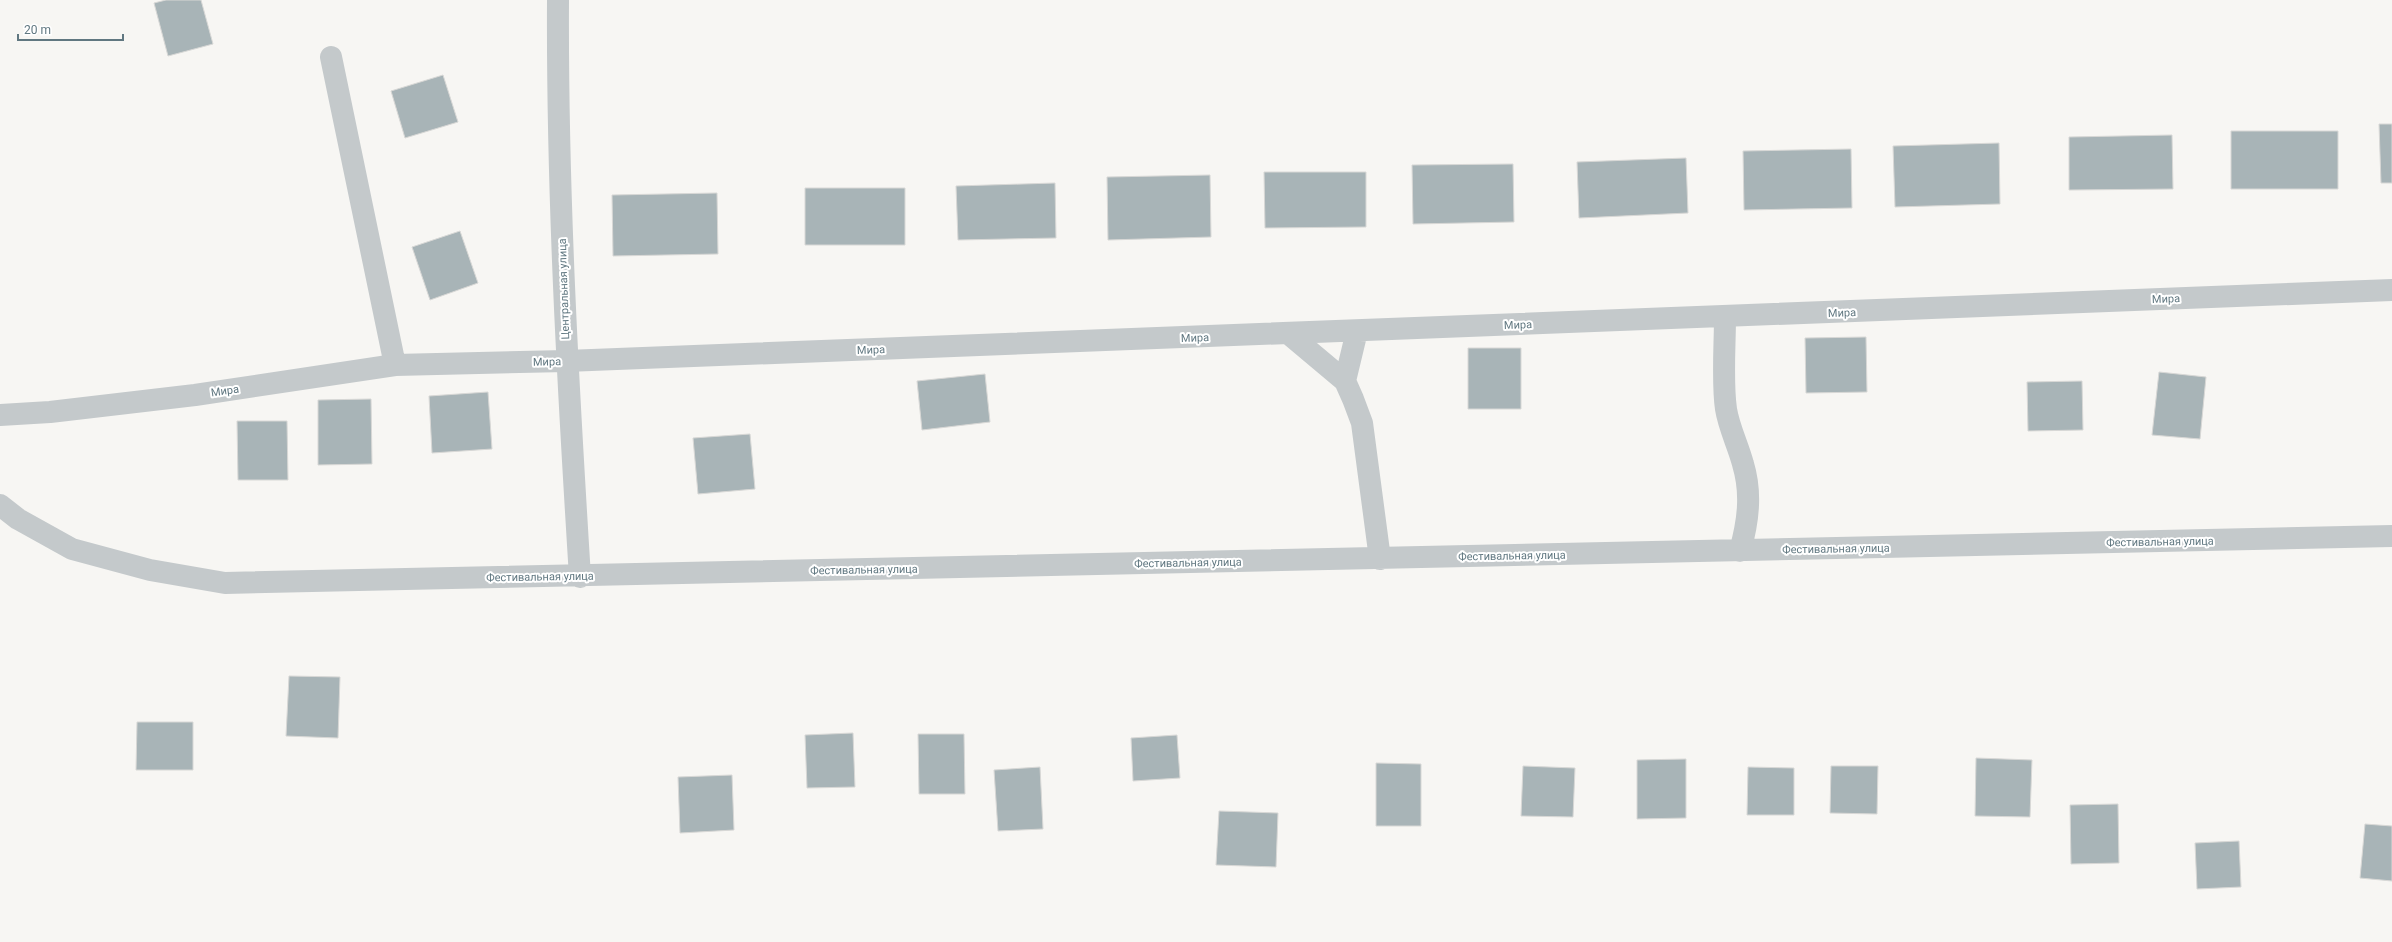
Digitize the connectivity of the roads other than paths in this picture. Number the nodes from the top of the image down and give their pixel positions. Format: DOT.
graph roads {
  1 [pos="558,0"];
  2 [pos="331,57"];
  3 [pos="2392,290"];
  4 [pos="1725,318"];
  5 [pos="1357,331"];
  6 [pos="1289,334"];
  7 [pos="566,361"];
  8 [pos="395,365"];
  9 [pos="1345,381"];
  10 [pos="0,415"];
  11 [pos="0,505"];
  12 [pos="2392,536"];
  13 [pos="1740,551"];
  14 [pos="1380,559"];
  15 [pos="580,577"];
  1 -- 7 [label="street, Центральная улица"];
  2 -- 8 [label="street"];
  3 -- 4 [label="street, Мира"];
  4 -- 5 [label="street, Мира"];
  4 -- 13 [label="street"];
  5 -- 6 [label="street, Мира"];
  5 -- 9 [label="street"];
  6 -- 7 [label="street, Мира"];
  6 -- 9 [label="street"];
  7 -- 8 [label="street, Мира"];
  7 -- 15 [label="street, Центральная улица"];
  8 -- 10 [label="street, Мира"];
  9 -- 14 [label="street"];
  11 -- 15 [label="street, Фестивальная улица"];
  12 -- 13 [label="street, Фестивальная улица"];
  13 -- 14 [label="street, Фестивальная улица"];
  14 -- 15 [label="street, Фестивальная улица"];
}
